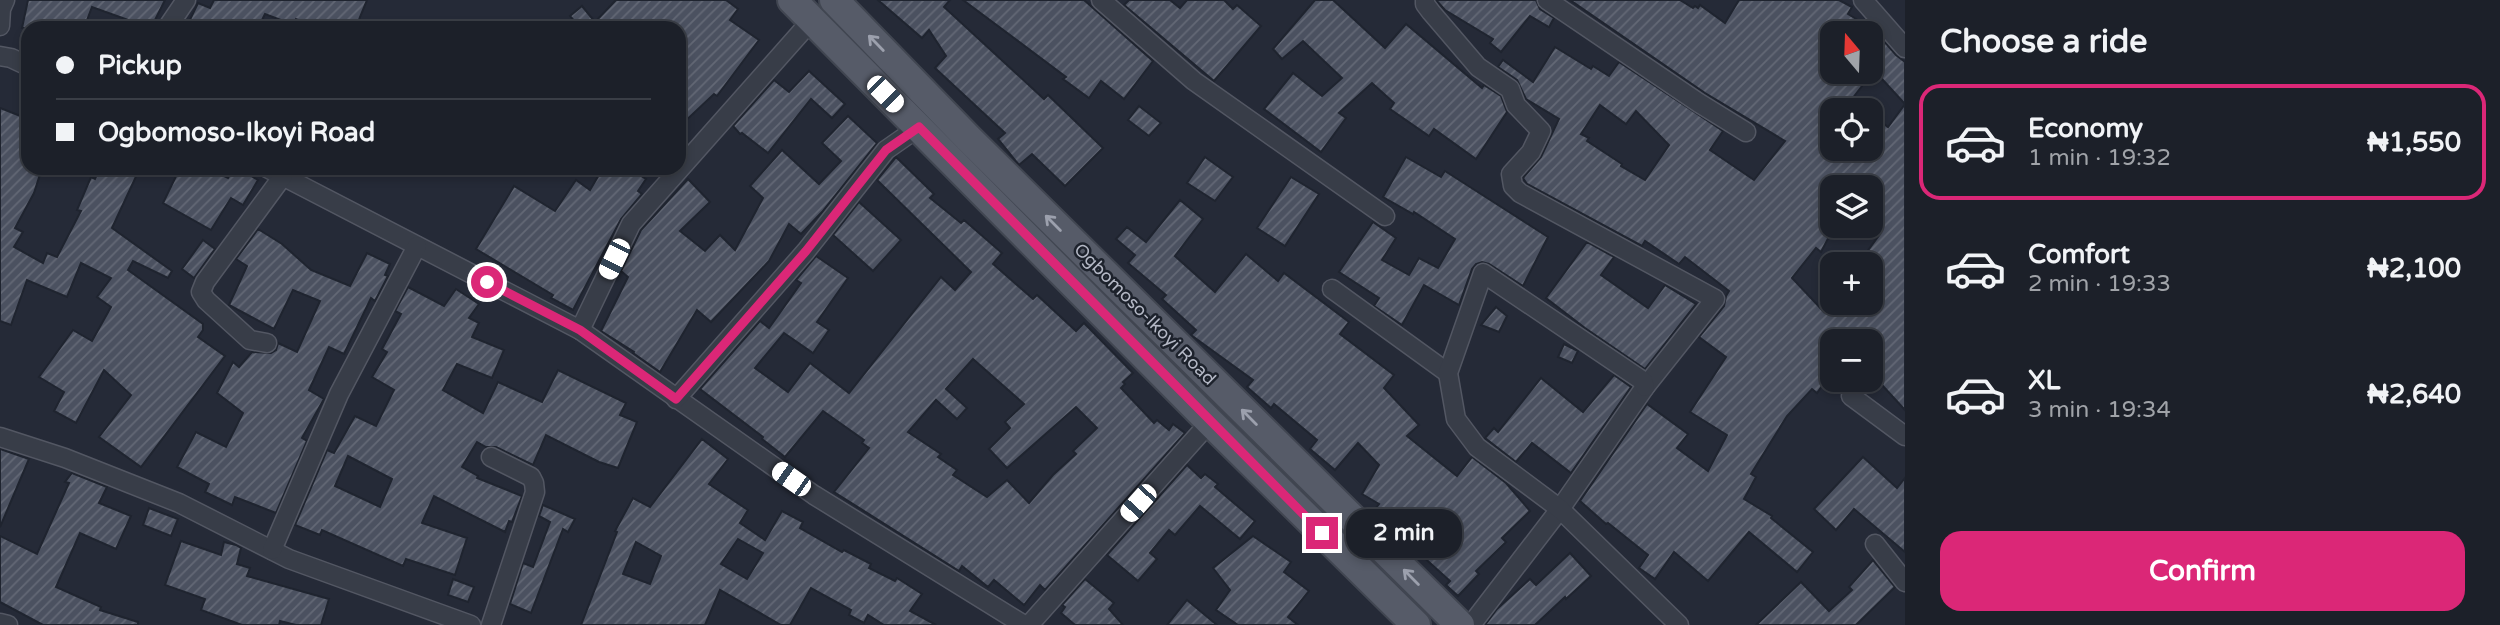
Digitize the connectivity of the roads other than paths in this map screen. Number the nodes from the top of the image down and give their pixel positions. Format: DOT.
graph roads {
  1 [pos="186,0"];
  2 [pos="792,0"];
  3 [pos="1101,0"];
  4 [pos="1425,0"];
  5 [pos="1547,0"];
  6 [pos="1864,0"];
  7 [pos="836,1"];
  8 [pos="172,21"];
  9 [pos="818,26"];
  10 [pos="1905,48"];
  11 [pos="0,56"];
  12 [pos="21,63"];
  13 [pos="919,127"];
  14 [pos="1746,132"];
  15 [pos="686,162"];
  16 [pos="273,175"];
  17 [pos="281,175"];
  18 [pos="674,175"];
  19 [pos="1385,216"];
  20 [pos="417,246"];
  21 [pos="1332,289"];
  22 [pos="580,330"];
  23 [pos="267,343"];
  24 [pos="1448,373"];
  25 [pos="1645,387"];
  26 [pos="1851,396"];
  27 [pos="676,399"];
  28 [pos="1210,422"];
  29 [pos="1905,436"];
  30 [pos="0,437"];
  31 [pos="491,457"];
  32 [pos="1560,509"];
  33 [pos="1875,544"];
  34 [pos="272,550"];
  35 [pos="1905,582"];
  36 [pos="0,623"];
  37 [pos="8,625"];
  38 [pos="471,625"];
  39 [pos="491,625"];
  40 [pos="1026,625"];
  41 [pos="1416,625"];
  42 [pos="1460,625"];
  43 [pos="1471,625"];
  44 [pos="1679,625"];
  1 -- 8 [label="street"];
  2 -- 9 [label="main road, Ogbomoso-Ikoyi Road"];
  3 -- 19 [label="street"];
  4 -- 25 [label="street"];
  5 -- 14 [label="street"];
  6 -- 10 [label="street"];
  42 -- 7 [label="main road, Ogbomoso-Ikoyi Road, one-way"];
  9 -- 13 [label="main road, Ogbomoso-Ikoyi Road"];
  9 -- 15 [label="street"];
  11 -- 12 [label="street"];
  13 -- 27 [label="street"];
  13 -- 28 [label="main road, Ogbomoso-Ikoyi Road"];
  16 -- 23 [label="street"];
  17 -- 20 [label="street"];
  18 -- 22 [label="street"];
  20 -- 22 [label="street"];
  20 -- 34 [label="street"];
  21 -- 24 [label="street"];
  22 -- 27 [label="street"];
  24 -- 25 [label="street"];
  24 -- 32 [label="street"];
  25 -- 32 [label="street"];
  26 -- 29 [label="street"];
  27 -- 40 [label="street"];
  28 -- 40 [label="street"];
  28 -- 41 [label="main road, Ogbomoso-Ikoyi Road"];
  30 -- 34 [label="street"];
  31 -- 39 [label="street"];
  32 -- 43 [label="street"];
  32 -- 44 [label="street"];
  33 -- 35 [label="street"];
  34 -- 38 [label="street"];
  36 -- 37 [label="street"];
}
